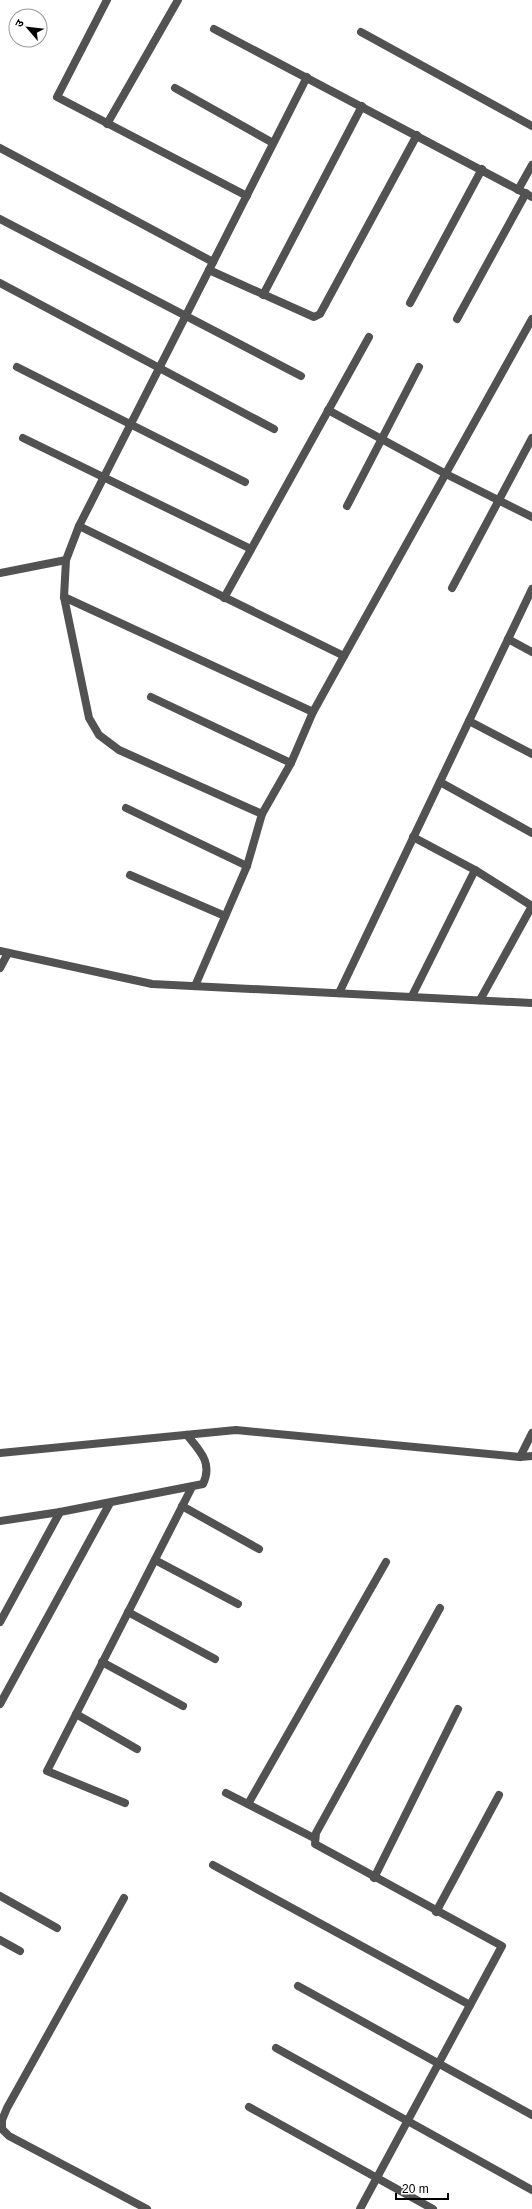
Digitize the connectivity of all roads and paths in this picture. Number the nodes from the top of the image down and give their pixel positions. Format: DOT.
graph roads {
  1 [pos="107,0"];
  2 [pos="178,0"];
  3 [pos="214,29"];
  4 [pos="361,32"];
  5 [pos="307,77"];
  6 [pos="176,88"];
  7 [pos="362,106"];
  8 [pos="107,124"];
  9 [pos="532,126"];
  10 [pos="417,135"];
  11 [pos="273,143"];
  12 [pos="0,148"];
  13 [pos="532,165"];
  14 [pos="482,169"];
  15 [pos="525,193"];
  16 [pos="247,196"];
  17 [pos="0,219"];
  18 [pos="213,262"];
  19 [pos="208,270"];
  20 [pos="0,283"];
  21 [pos="264,295"];
  22 [pos="410,303"];
  23 [pos="186,316"];
  24 [pos="457,319"];
  25 [pos="532,319"];
  26 [pos="369,337"];
  27 [pos="17,368"];
  28 [pos="159,368"];
  29 [pos="419,368"];
  30 [pos="301,376"];
  31 [pos="328,410"];
  32 [pos="130,425"];
  33 [pos="274,429"];
  34 [pos="23,438"];
  35 [pos="532,438"];
  36 [pos="382,439"];
  37 [pos="446,474"];
  38 [pos="104,477"];
  39 [pos="245,482"];
  40 [pos="498,500"];
  41 [pos="348,506"];
  42 [pos="532,517"];
  43 [pos="79,526"];
  44 [pos="251,549"];
  45 [pos="66,560"];
  46 [pos="0,573"];
  47 [pos="452,588"];
  48 [pos="532,589"];
  49 [pos="64,597"];
  50 [pos="224,598"];
  51 [pos="508,639"];
  52 [pos="532,652"];
  53 [pos="344,656"];
  54 [pos="151,697"];
  55 [pos="313,712"];
  56 [pos="469,721"];
  57 [pos="532,754"];
  58 [pos="291,763"];
  59 [pos="440,782"];
  60 [pos="126,808"];
  61 [pos="262,814"];
  62 [pos="532,833"];
  63 [pos="413,837"];
  64 [pos="247,866"];
  65 [pos="475,870"];
  66 [pos="130,874"];
  67 [pos="532,906"];
  68 [pos="225,916"];
  69 [pos="4,952"];
  70 [pos="0,968"];
  71 [pos="195,986"];
  72 [pos="339,993"];
  73 [pos="412,996"];
  74 [pos="480,1000"];
  75 [pos="532,1003"];
  76 [pos="532,1433"];
  77 [pos="187,1435"];
  78 [pos="0,1453"];
  79 [pos="532,1456"];
  80 [pos="520,1457"];
  81 [pos="192,1487"];
  82 [pos="110,1503"];
  83 [pos="182,1506"];
  84 [pos="60,1512"];
  85 [pos="0,1521"];
  86 [pos="259,1549"];
  87 [pos="155,1560"];
  88 [pos="386,1562"];
  89 [pos="238,1604"];
  90 [pos="440,1608"];
  91 [pos="128,1612"];
  92 [pos="0,1622"];
  93 [pos="215,1659"];
  94 [pos="102,1662"];
  95 [pos="0,1704"];
  96 [pos="183,1706"];
  97 [pos="458,1709"];
  98 [pos="76,1714"];
  99 [pos="137,1749"];
  100 [pos="226,1793"];
  101 [pos="499,1795"];
  102 [pos="125,1803"];
  103 [pos="248,1804"];
  104 [pos="314,1838"];
  105 [pos="212,1865"];
  106 [pos="374,1878"];
  107 [pos="0,1896"];
  108 [pos="124,1898"];
  109 [pos="436,1912"];
  110 [pos="57,1928"];
  111 [pos="0,1940"];
  112 [pos="20,1951"];
  113 [pos="298,1986"];
  114 [pos="470,2005"];
  115 [pos="276,2048"];
  116 [pos="438,2064"];
  117 [pos="249,2107"];
  118 [pos="532,2115"];
  119 [pos="407,2121"];
  120 [pos="376,2178"];
  121 [pos="532,2190"];
  122 [pos="147,2209"];
  123 [pos="360,2209"];
  124 [pos="433,2209"];
  1 -- 8 [label="street"];
  2 -- 8 [label="street"];
  3 -- 5 [label="street"];
  4 -- 9 [label="street"];
  5 -- 7 [label="street"];
  5 -- 11 [label="street"];
  6 -- 11 [label="street"];
  7 -- 10 [label="street"];
  7 -- 21 [label="street"];
  8 -- 16 [label="street"];
  10 -- 14 [label="street"];
  10 -- 21 [label="street"];
  11 -- 16 [label="street"];
  12 -- 18 [label="street"];
  13 -- 15 [label="street"];
  14 -- 15 [label="street"];
  14 -- 22 [label="street"];
  15 -- 24 [label="street"];
  16 -- 18 [label="street"];
  17 -- 23 [label="street"];
  18 -- 19 [label="street"];
  19 -- 21 [label="street"];
  19 -- 23 [label="street"];
  20 -- 28 [label="street"];
  23 -- 28 [label="street"];
  23 -- 30 [label="street"];
  25 -- 37 [label="street"];
  26 -- 31 [label="street"];
  27 -- 32 [label="street"];
  28 -- 32 [label="street"];
  28 -- 33 [label="street"];
  29 -- 36 [label="street"];
  31 -- 36 [label="street"];
  31 -- 44 [label="street"];
  32 -- 38 [label="street"];
  32 -- 39 [label="street"];
  34 -- 38 [label="street"];
  35 -- 40 [label="street"];
  36 -- 37 [label="street"];
  36 -- 41 [label="street"];
  37 -- 40 [label="street"];
  37 -- 53 [label="street"];
  38 -- 43 [label="street"];
  38 -- 44 [label="street"];
  40 -- 42 [label="street"];
  40 -- 47 [label="street"];
  43 -- 45 [label="street"];
  43 -- 50 [label="street"];
  44 -- 50 [label="street"];
  45 -- 46 [label="street"];
  45 -- 49 [label="street"];
  48 -- 51 [label="street"];
  49 -- 55 [label="street"];
  49 -- 61 [label="street"];
  50 -- 53 [label="street"];
  51 -- 52 [label="street"];
  51 -- 56 [label="street"];
  53 -- 55 [label="street"];
  54 -- 58 [label="street"];
  55 -- 58 [label="street"];
  56 -- 57 [label="street"];
  56 -- 59 [label="street"];
  58 -- 61 [label="street"];
  59 -- 62 [label="street"];
  59 -- 63 [label="street"];
  60 -- 64 [label="street"];
  61 -- 64 [label="street"];
  63 -- 65 [label="street"];
  63 -- 72 [label="street"];
  64 -- 68 [label="street"];
  65 -- 67 [label="street"];
  65 -- 73 [label="street"];
  66 -- 68 [label="street"];
  67 -- 74 [label="street"];
  68 -- 71 [label="street"];
  69 -- 70 [label="street"];
  69 -- 71 [label="street"];
  71 -- 72 [label="street"];
  72 -- 73 [label="street"];
  73 -- 74 [label="street"];
  74 -- 75 [label="street"];
  76 -- 80 [label="street"];
  77 -- 78 [label="street"];
  77 -- 80 [label="street"];
  77 -- 81 [label="street"];
  79 -- 80 [label="street"];
  81 -- 82 [label="street"];
  81 -- 83 [label="street"];
  82 -- 84 [label="street"];
  82 -- 95 [label="street"];
  83 -- 86 [label="street"];
  83 -- 87 [label="street"];
  84 -- 85 [label="street"];
  84 -- 92 [label="street"];
  87 -- 89 [label="street"];
  87 -- 91 [label="street"];
  88 -- 103 [label="street"];
  90 -- 104 [label="street"];
  91 -- 93 [label="street"];
  91 -- 94 [label="street"];
  94 -- 96 [label="street"];
  94 -- 98 [label="street"];
  97 -- 106 [label="street"];
  98 -- 99 [label="street"];
  98 -- 102 [label="street"];
  100 -- 103 [label="street"];
  101 -- 109 [label="street"];
  103 -- 104 [label="street"];
  104 -- 106 [label="street"];
  105 -- 114 [label="street"];
  106 -- 109 [label="street"];
  107 -- 110 [label="street"];
  108 -- 122 [label="street"];
  109 -- 114 [label="street"];
  111 -- 112 [label="street"];
  113 -- 116 [label="street"];
  114 -- 116 [label="street"];
  115 -- 119 [label="street"];
  116 -- 118 [label="street"];
  116 -- 119 [label="street"];
  117 -- 120 [label="street"];
  119 -- 120 [label="street"];
  119 -- 121 [label="street"];
  120 -- 123 [label="street"];
  120 -- 124 [label="street"];
}
